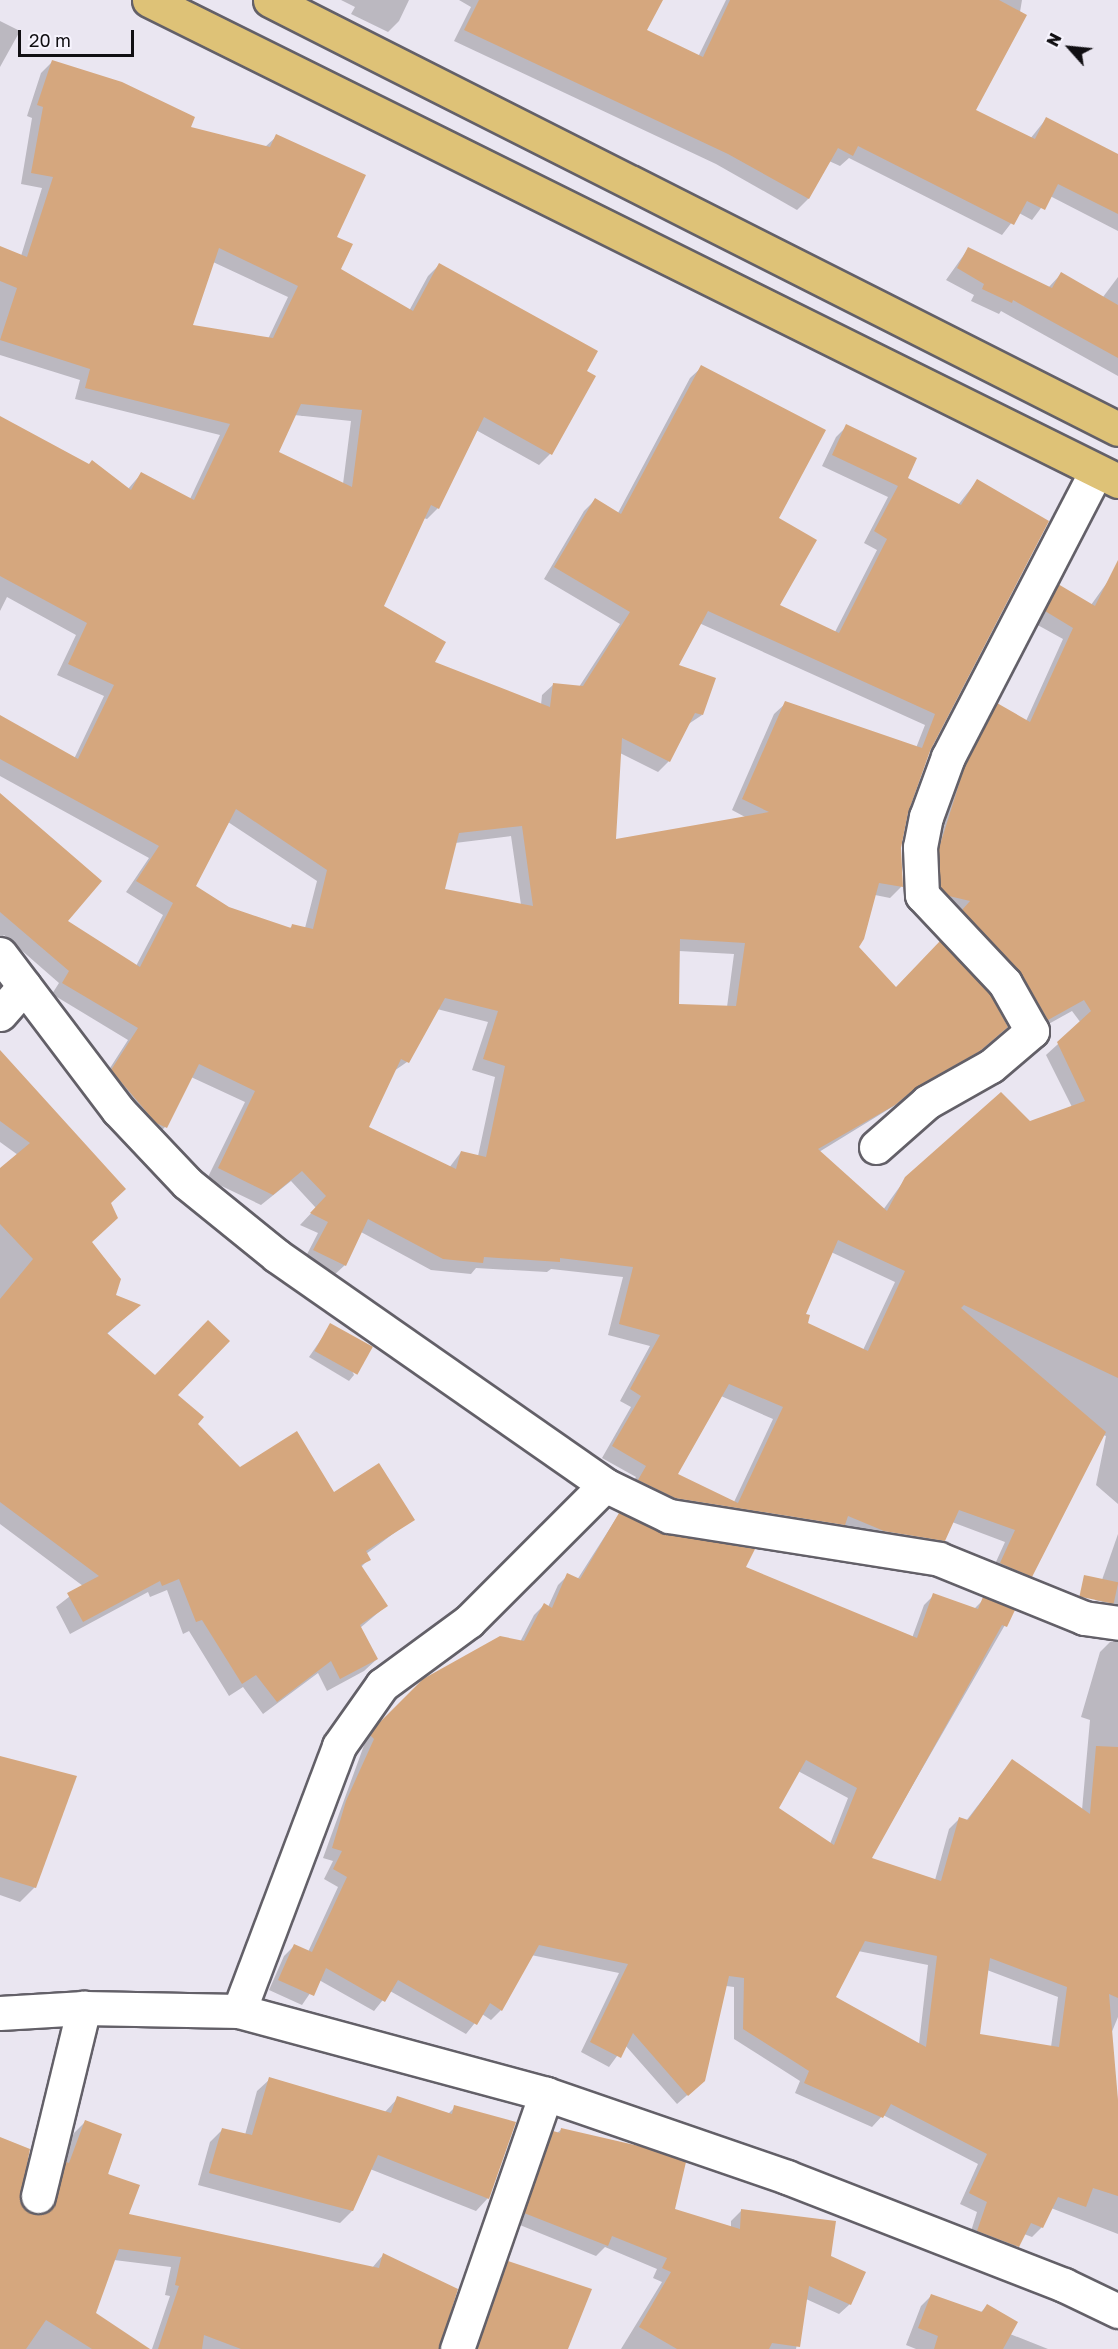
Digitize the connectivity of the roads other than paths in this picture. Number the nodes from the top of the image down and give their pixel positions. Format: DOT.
graph roads {
  1 [pos="149,0"];
  2 [pos="270,0"];
  3 [pos="1118,429"];
  4 [pos="1107,476"];
  5 [pos="0,954"];
  6 [pos="24,986"];
  7 [pos="0,1014"];
  8 [pos="876,1147"];
  9 [pos="605,1485"];
  10 [pos="1118,1623"];
  11 [pos="84,2008"];
  12 [pos="239,2011"];
  13 [pos="0,2013"];
  14 [pos="546,2094"];
  15 [pos="38,2196"];
  16 [pos="1118,2311"];
  17 [pos="457,2349"];
  1 -- 4 [label="main road"];
  2 -- 3 [label="main road"];
  4 -- 8 [label="street"];
  5 -- 6 [label="street"];
  6 -- 7 [label="street"];
  6 -- 9 [label="street"];
  9 -- 10 [label="street"];
  9 -- 12 [label="street"];
  11 -- 12 [label="street"];
  11 -- 13 [label="street"];
  11 -- 15 [label="street"];
  12 -- 14 [label="street"];
  14 -- 16 [label="street"];
  14 -- 17 [label="street"];
}
